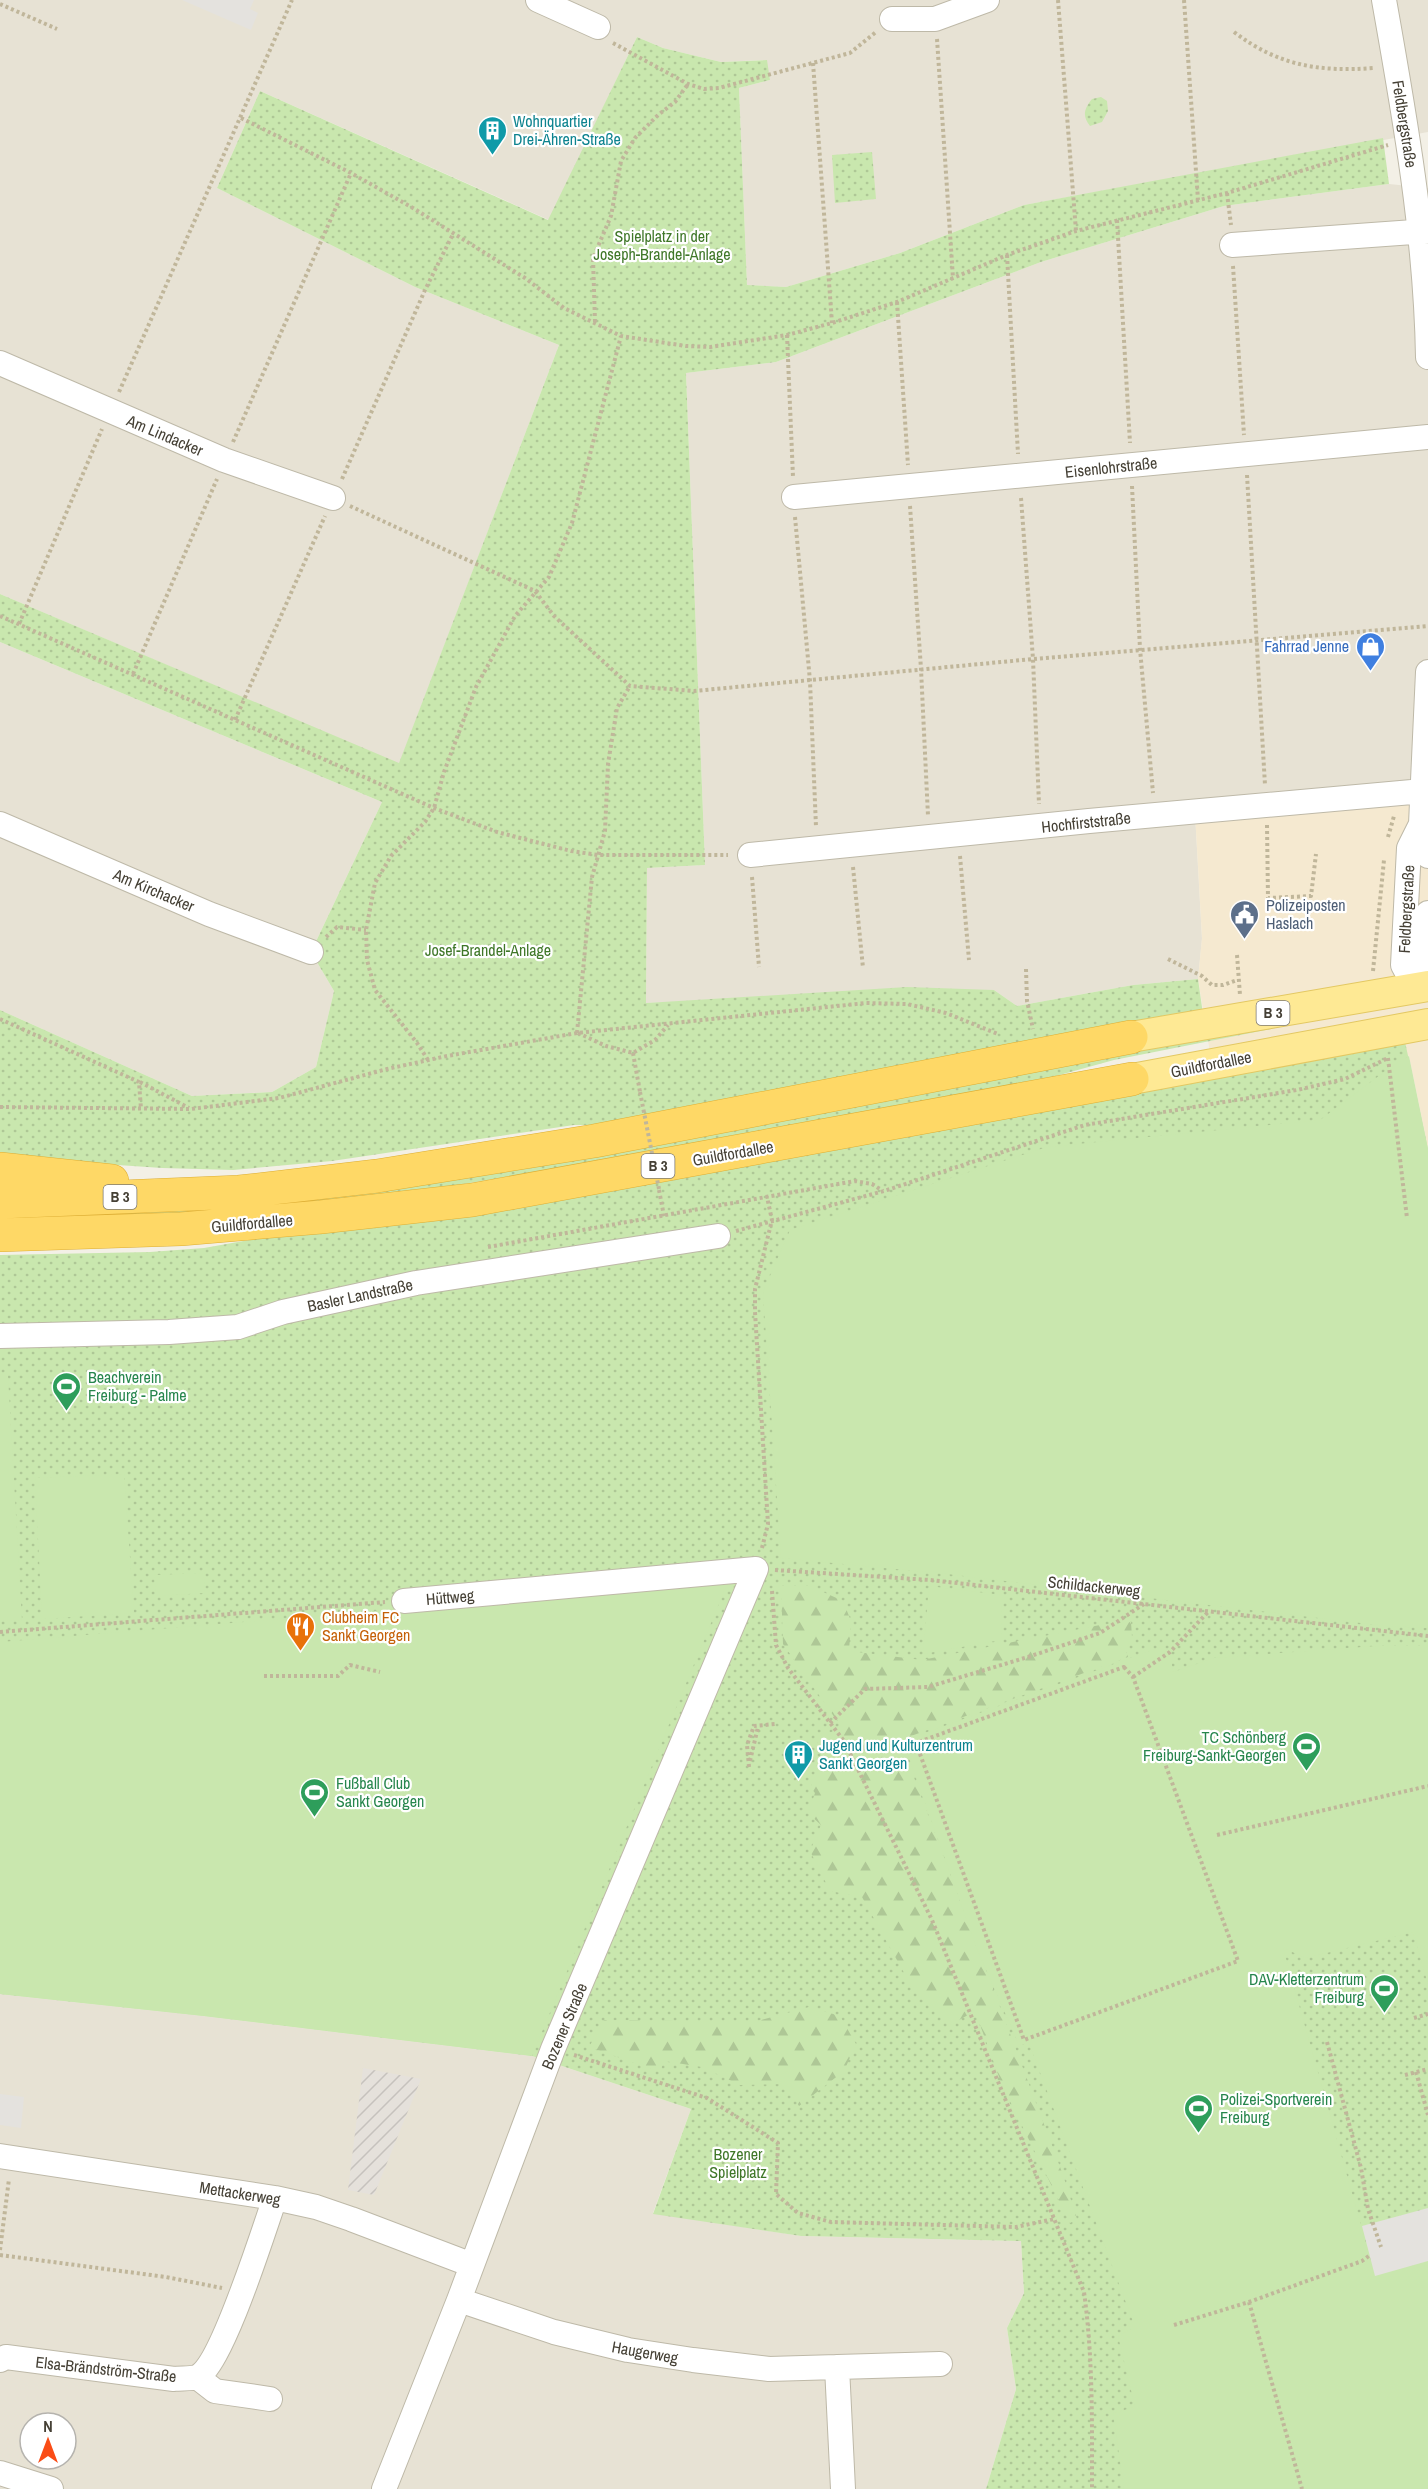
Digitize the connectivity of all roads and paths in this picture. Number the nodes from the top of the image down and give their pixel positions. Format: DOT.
graph roads {
  1 [pos="292,0"];
  2 [pos="538,0"];
  3 [pos="987,0"];
  4 [pos="1058,0"];
  5 [pos="1184,0"];
  6 [pos="1384,0"];
  7 [pos="0,4"];
  8 [pos="892,19"];
  9 [pos="935,19"];
  10 [pos="598,27"];
  11 [pos="57,29"];
  12 [pos="1234,32"];
  13 [pos="813,63"];
  14 [pos="1395,65"];
  15 [pos="688,84"];
  16 [pos="241,118"];
  17 [pos="1408,145"];
  18 [pos="351,173"];
  19 [pos="1227,193"];
  20 [pos="1198,200"];
  21 [pos="1117,220"];
  22 [pos="1076,231"];
  23 [pos="1423,231"];
  24 [pos="1232,245"];
  25 [pos="1007,255"];
  26 [pos="953,278"];
  27 [pos="897,302"];
  28 [pos="595,322"];
  29 [pos="832,323"];
  30 [pos="787,335"];
  31 [pos="621,336"];
  32 [pos="1428,357"];
  33 [pos="0,363"];
  34 [pos="110,411"];
  35 [pos="1428,437"];
  36 [pos="1245,453"];
  37 [pos="224,460"];
  38 [pos="1131,465"];
  39 [pos="1019,476"];
  40 [pos="909,487"];
  41 [pos="794,497"];
  42 [pos="333,498"];
  43 [pos="535,591"];
  44 [pos="0,616"];
  45 [pos="19,624"];
  46 [pos="1428,626"];
  47 [pos="1257,640"];
  48 [pos="1140,649"];
  49 [pos="1033,659"];
  50 [pos="921,669"];
  51 [pos="1428,672"];
  52 [pos="133,674"];
  53 [pos="810,681"];
  54 [pos="630,686"];
  55 [pos="1423,791"];
  56 [pos="1266,804"];
  57 [pos="434,808"];
  58 [pos="1155,815"];
  59 [pos="0,824"];
  60 [pos="1421,825"];
  61 [pos="1040,826"];
  62 [pos="958,834"];
  63 [pos="929,837"];
  64 [pos="851,845"];
  65 [pos="817,849"];
  66 [pos="1316,854"];
  67 [pos="598,855"];
  68 [pos="750,855"];
  69 [pos="1428,856"];
  70 [pos="1428,913"];
  71 [pos="1428,920"];
  72 [pos="366,930"];
  73 [pos="311,952"];
  74 [pos="1237,955"];
  75 [pos="1168,959"];
  76 [pos="969,960"];
  77 [pos="759,967"];
  78 [pos="863,968"];
  79 [pos="1026,969"];
  80 [pos="1237,980"];
  81 [pos="1422,988"];
  82 [pos="1240,999"];
  83 [pos="0,1019"];
  84 [pos="1426,1024"];
  85 [pos="668,1025"];
  86 [pos="577,1033"];
  87 [pos="1007,1035"];
  88 [pos="1034,1036"];
  89 [pos="1131,1037"];
  90 [pos="633,1053"];
  91 [pos="428,1060"];
  92 [pos="1132,1079"];
  93 [pos="140,1082"];
  94 [pos="0,1107"];
  95 [pos="141,1109"];
  96 [pos="191,1109"];
  97 [pos="0,1168"];
  98 [pos="884,1191"];
  99 [pos="239,1192"];
  100 [pos="767,1197"];
  101 [pos="0,1202"];
  102 [pos="1407,1218"];
  103 [pos="772,1220"];
  104 [pos="0,1235"];
  105 [pos="718,1236"];
  106 [pos="0,1336"];
  107 [pos="767,1573"];
  108 [pos="772,1588"];
  109 [pos="404,1601"];
  110 [pos="1145,1604"];
  111 [pos="1210,1611"];
  112 [pos="0,1632"];
  113 [pos="1428,1636"];
  114 [pos="380,1672"];
  115 [pos="264,1676"];
  116 [pos="1133,1677"];
  117 [pos="830,1723"];
  118 [pos="775,1724"];
  119 [pos="758,1727"];
  120 [pos="1428,1786"];
  121 [pos="1216,1835"];
  122 [pos="1428,2014"];
  123 [pos="1414,2018"];
  124 [pos="1327,2042"];
  125 [pos="553,2049"];
  126 [pos="1428,2069"];
  127 [pos="1416,2072"];
  128 [pos="1405,2075"];
  129 [pos="1428,2115"];
  130 [pos="6,2157"];
  131 [pos="275,2198"];
  132 [pos="1054,2219"];
  133 [pos="1381,2247"];
  134 [pos="0,2252"];
  135 [pos="1370,2255"];
  136 [pos="472,2265"];
  137 [pos="242,2292"];
  138 [pos="459,2300"];
  139 [pos="1250,2302"];
  140 [pos="1174,2325"];
  141 [pos="0,2360"];
  142 [pos="940,2364"];
  143 [pos="837,2367"];
  144 [pos="197,2377"];
  145 [pos="270,2399"];
  146 [pos="0,2473"];
  147 [pos="51,2489"];
  148 [pos="384,2489"];
  149 [pos="843,2489"];
  150 [pos="1092,2489"];
  151 [pos="1302,2489"];
  1 -- 16 [label="path"];
  2 -- 10 [label="street"];
  3 -- 9 [label="street"];
  4 -- 22 [label="path"];
  5 -- 20 [label="path"];
  6 -- 14 [label="street, Feldbergstraße"];
  7 -- 11 [label="path"];
  8 -- 9 [label="street"];
  8 -- 13 [label="path"];
  9 -- 26 [label="path"];
  10 -- 15 [label="path"];
  12 -- 14 [label="path"];
  13 -- 15 [label="path"];
  13 -- 29 [label="path"];
  14 -- 17 [label="street, Feldbergstraße"];
  15 -- 28 [label="path"];
  16 -- 18 [label="path"];
  16 -- 34 [label="path"];
  17 -- 19 [label="path"];
  17 -- 23 [label="street, Feldbergstraße"];
  18 -- 28 [label="path"];
  18 -- 37 [label="path"];
  19 -- 20 [label="path"];
  19 -- 24 [label="path"];
  20 -- 21 [label="path"];
  21 -- 22 [label="path"];
  21 -- 38 [label="path"];
  22 -- 25 [label="path"];
  23 -- 24 [label="street"];
  23 -- 32 [label="street, Feldbergstraße"];
  24 -- 36 [label="path"];
  25 -- 26 [label="path"];
  25 -- 39 [label="path"];
  26 -- 27 [label="path"];
  27 -- 29 [label="path"];
  27 -- 40 [label="path"];
  28 -- 31 [label="path"];
  29 -- 30 [label="path"];
  30 -- 31 [label="path"];
  30 -- 41 [label="path"];
  31 -- 43 [label="path"];
  33 -- 34 [label="street, Am Lindacker"];
  34 -- 37 [label="street, Am Lindacker"];
  34 -- 45 [label="path"];
  35 -- 36 [label="street, Eisenlohrstraße"];
  36 -- 38 [label="street, Eisenlohrstraße"];
  36 -- 47 [label="path"];
  37 -- 42 [label="street, Am Lindacker"];
  37 -- 52 [label="path"];
  38 -- 39 [label="street, Eisenlohrstraße"];
  38 -- 48 [label="path"];
  39 -- 40 [label="street, Eisenlohrstraße"];
  39 -- 49 [label="path"];
  40 -- 41 [label="street, Eisenlohrstraße"];
  40 -- 50 [label="path"];
  41 -- 53 [label="path"];
  42 -- 43 [label="path"];
  43 -- 54 [label="path"];
  43 -- 57 [label="path"];
  44 -- 45 [label="path"];
  45 -- 52 [label="path"];
  46 -- 47 [label="path"];
  47 -- 48 [label="path"];
  47 -- 56 [label="path"];
  48 -- 49 [label="path"];
  48 -- 58 [label="path"];
  49 -- 50 [label="path"];
  49 -- 61 [label="path"];
  50 -- 53 [label="path"];
  50 -- 63 [label="path"];
  51 -- 55 [label="street, Feldbergstraße"];
  52 -- 57 [label="path"];
  53 -- 54 [label="path"];
  53 -- 65 [label="path"];
  54 -- 67 [label="path"];
  55 -- 56 [label="street, Hochfirststraße"];
  55 -- 60 [label="street, Feldbergstraße"];
  56 -- 58 [label="street, Hochfirststraße"];
  56 -- 66 [label="path"];
  57 -- 67 [label="path"];
  57 -- 72 [label="path"];
  58 -- 61 [label="street, Hochfirststraße"];
  59 -- 73 [label="street, Am Kirchacker"];
  60 -- 69 [label="street, Feldbergstraße"];
  60 -- 81 [label="street, Feldbergstraße"];
  61 -- 62 [label="street, Hochfirststraße"];
  62 -- 63 [label="street, Hochfirststraße"];
  62 -- 76 [label="path"];
  63 -- 64 [label="street, Hochfirststraße"];
  64 -- 65 [label="street, Hochfirststraße"];
  64 -- 78 [label="path"];
  65 -- 68 [label="street, Hochfirststraße"];
  67 -- 68 [label="path"];
  67 -- 86 [label="path"];
  68 -- 77 [label="path"];
  70 -- 71 [label="street, Feldbergstraße"];
  71 -- 81 [label="street, Feldbergstraße"];
  72 -- 73 [label="path"];
  72 -- 91 [label="path"];
  74 -- 80 [label="path"];
  75 -- 80 [label="path"];
  79 -- 88 [label="path"];
  80 -- 82 [label="path"];
  81 -- 84 [label="main road"];
  81 -- 89 [label="main road, Guildfordallee / B 3"];
  83 -- 93 [label="path"];
  84 -- 92 [label="main road, Guildfordallee / B 3"];
  85 -- 86 [label="path"];
  85 -- 87 [label="path"];
  85 -- 90 [label="path"];
  86 -- 90 [label="path"];
  86 -- 91 [label="path"];
  89 -- 99 [label="highway, Guildfordallee / B 3"];
  90 -- 100 [label="path, bridge"];
  91 -- 96 [label="path"];
  92 -- 104 [label="highway, Guildfordallee / B 3"];
  93 -- 95 [label="path"];
  93 -- 96 [label="path"];
  94 -- 95 [label="path"];
  95 -- 96 [label="path"];
  97 -- 99 [label="highway"];
  98 -- 100 [label="path"];
  98 -- 102 [label="path"];
  98 -- 103 [label="path"];
  99 -- 101 [label="highway, Guildfordallee / B 3"];
  100 -- 103 [label="path"];
  103 -- 105 [label="path"];
  103 -- 107 [label="path"];
  105 -- 106 [label="street, Basler Landstraße"];
  107 -- 109 [label="street, Hüttweg"];
  107 -- 110 [label="path, Schildackerweg"];
  107 -- 125 [label="street, Bozener Straße"];
  108 -- 117 [label="path"];
  109 -- 112 [label="path, Hüttweg"];
  110 -- 111 [label="path, Schildackerweg"];
  110 -- 117 [label="path"];
  111 -- 113 [label="path, Schildackerweg"];
  111 -- 116 [label="path"];
  114 -- 115 [label="path"];
  116 -- 116 [label="path"];
  117 -- 132 [label="path"];
  118 -- 119 [label="path"];
  119 -- 119 [label="path"];
  120 -- 121 [label="path"];
  122 -- 123 [label="path"];
  124 -- 133 [label="path"];
  125 -- 132 [label="path"];
  125 -- 136 [label="street, Bozener Straße"];
  126 -- 127 [label="path"];
  127 -- 128 [label="path"];
  127 -- 129 [label="path"];
  130 -- 131 [label="street, Mettackerweg"];
  130 -- 134 [label="path"];
  131 -- 136 [label="street, Mettackerweg"];
  131 -- 137 [label="street, Elsa-Brändström-Straße"];
  132 -- 150 [label="path"];
  134 -- 137 [label="path"];
  135 -- 139 [label="path"];
  136 -- 138 [label="street, Bozener Straße"];
  137 -- 144 [label="street, Elsa-Brändström-Straße"];
  138 -- 143 [label="street, Haugerweg"];
  138 -- 148 [label="street, Bozener Straße"];
  139 -- 140 [label="path"];
  139 -- 151 [label="path"];
  141 -- 144 [label="street, Elsa-Brändström-Straße"];
  142 -- 143 [label="street, Haugerweg"];
  143 -- 149 [label="street"];
  144 -- 145 [label="street"];
  146 -- 147 [label="street"];
}
